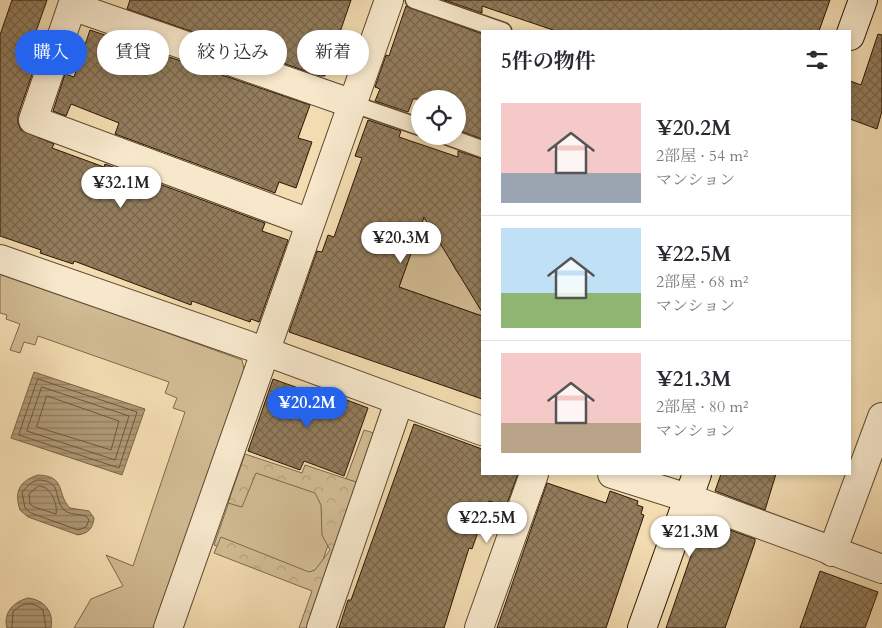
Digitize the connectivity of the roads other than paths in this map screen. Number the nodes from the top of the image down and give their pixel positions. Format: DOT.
graph roads {
  1 [pos="389,0"];
  2 [pos="414,0"];
  3 [pos="863,0"];
  4 [pos="500,30"];
  5 [pos="851,33"];
  6 [pos="353,104"];
  7 [pos="411,124"];
  8 [pos="466,143"];
  9 [pos="481,149"];
  10 [pos="310,223"];
  11 [pos="0,258"];
  12 [pos="267,352"];
  13 [pos="399,402"];
  14 [pos="882,416"];
  15 [pos="481,431"];
  16 [pos="534,475"];
  17 [pos="619,475"];
  18 [pos="693,486"];
  19 [pos="832,552"];
  20 [pos="882,569"];
  21 [pos="168,628"];
  22 [pos="321,628"];
  23 [pos="479,628"];
  24 [pos="642,628"];
  1 -- 6 [label="street"];
  2 -- 4 [label="lane"];
  3 -- 5 [label="street"];
  6 -- 7 [label="lane"];
  6 -- 10 [label="street"];
  6 -- 10 [label="street"];
  8 -- 9 [label="lane"];
  10 -- 12 [label="street"];
  11 -- 12 [label="street"];
  12 -- 13 [label="street"];
  12 -- 21 [label="street"];
  13 -- 15 [label="street"];
  13 -- 22 [label="street"];
  14 -- 19 [label="street"];
  16 -- 23 [label="street"];
  17 -- 18 [label="street"];
  18 -- 19 [label="street"];
  18 -- 24 [label="street"];
  19 -- 20 [label="street"];
}
